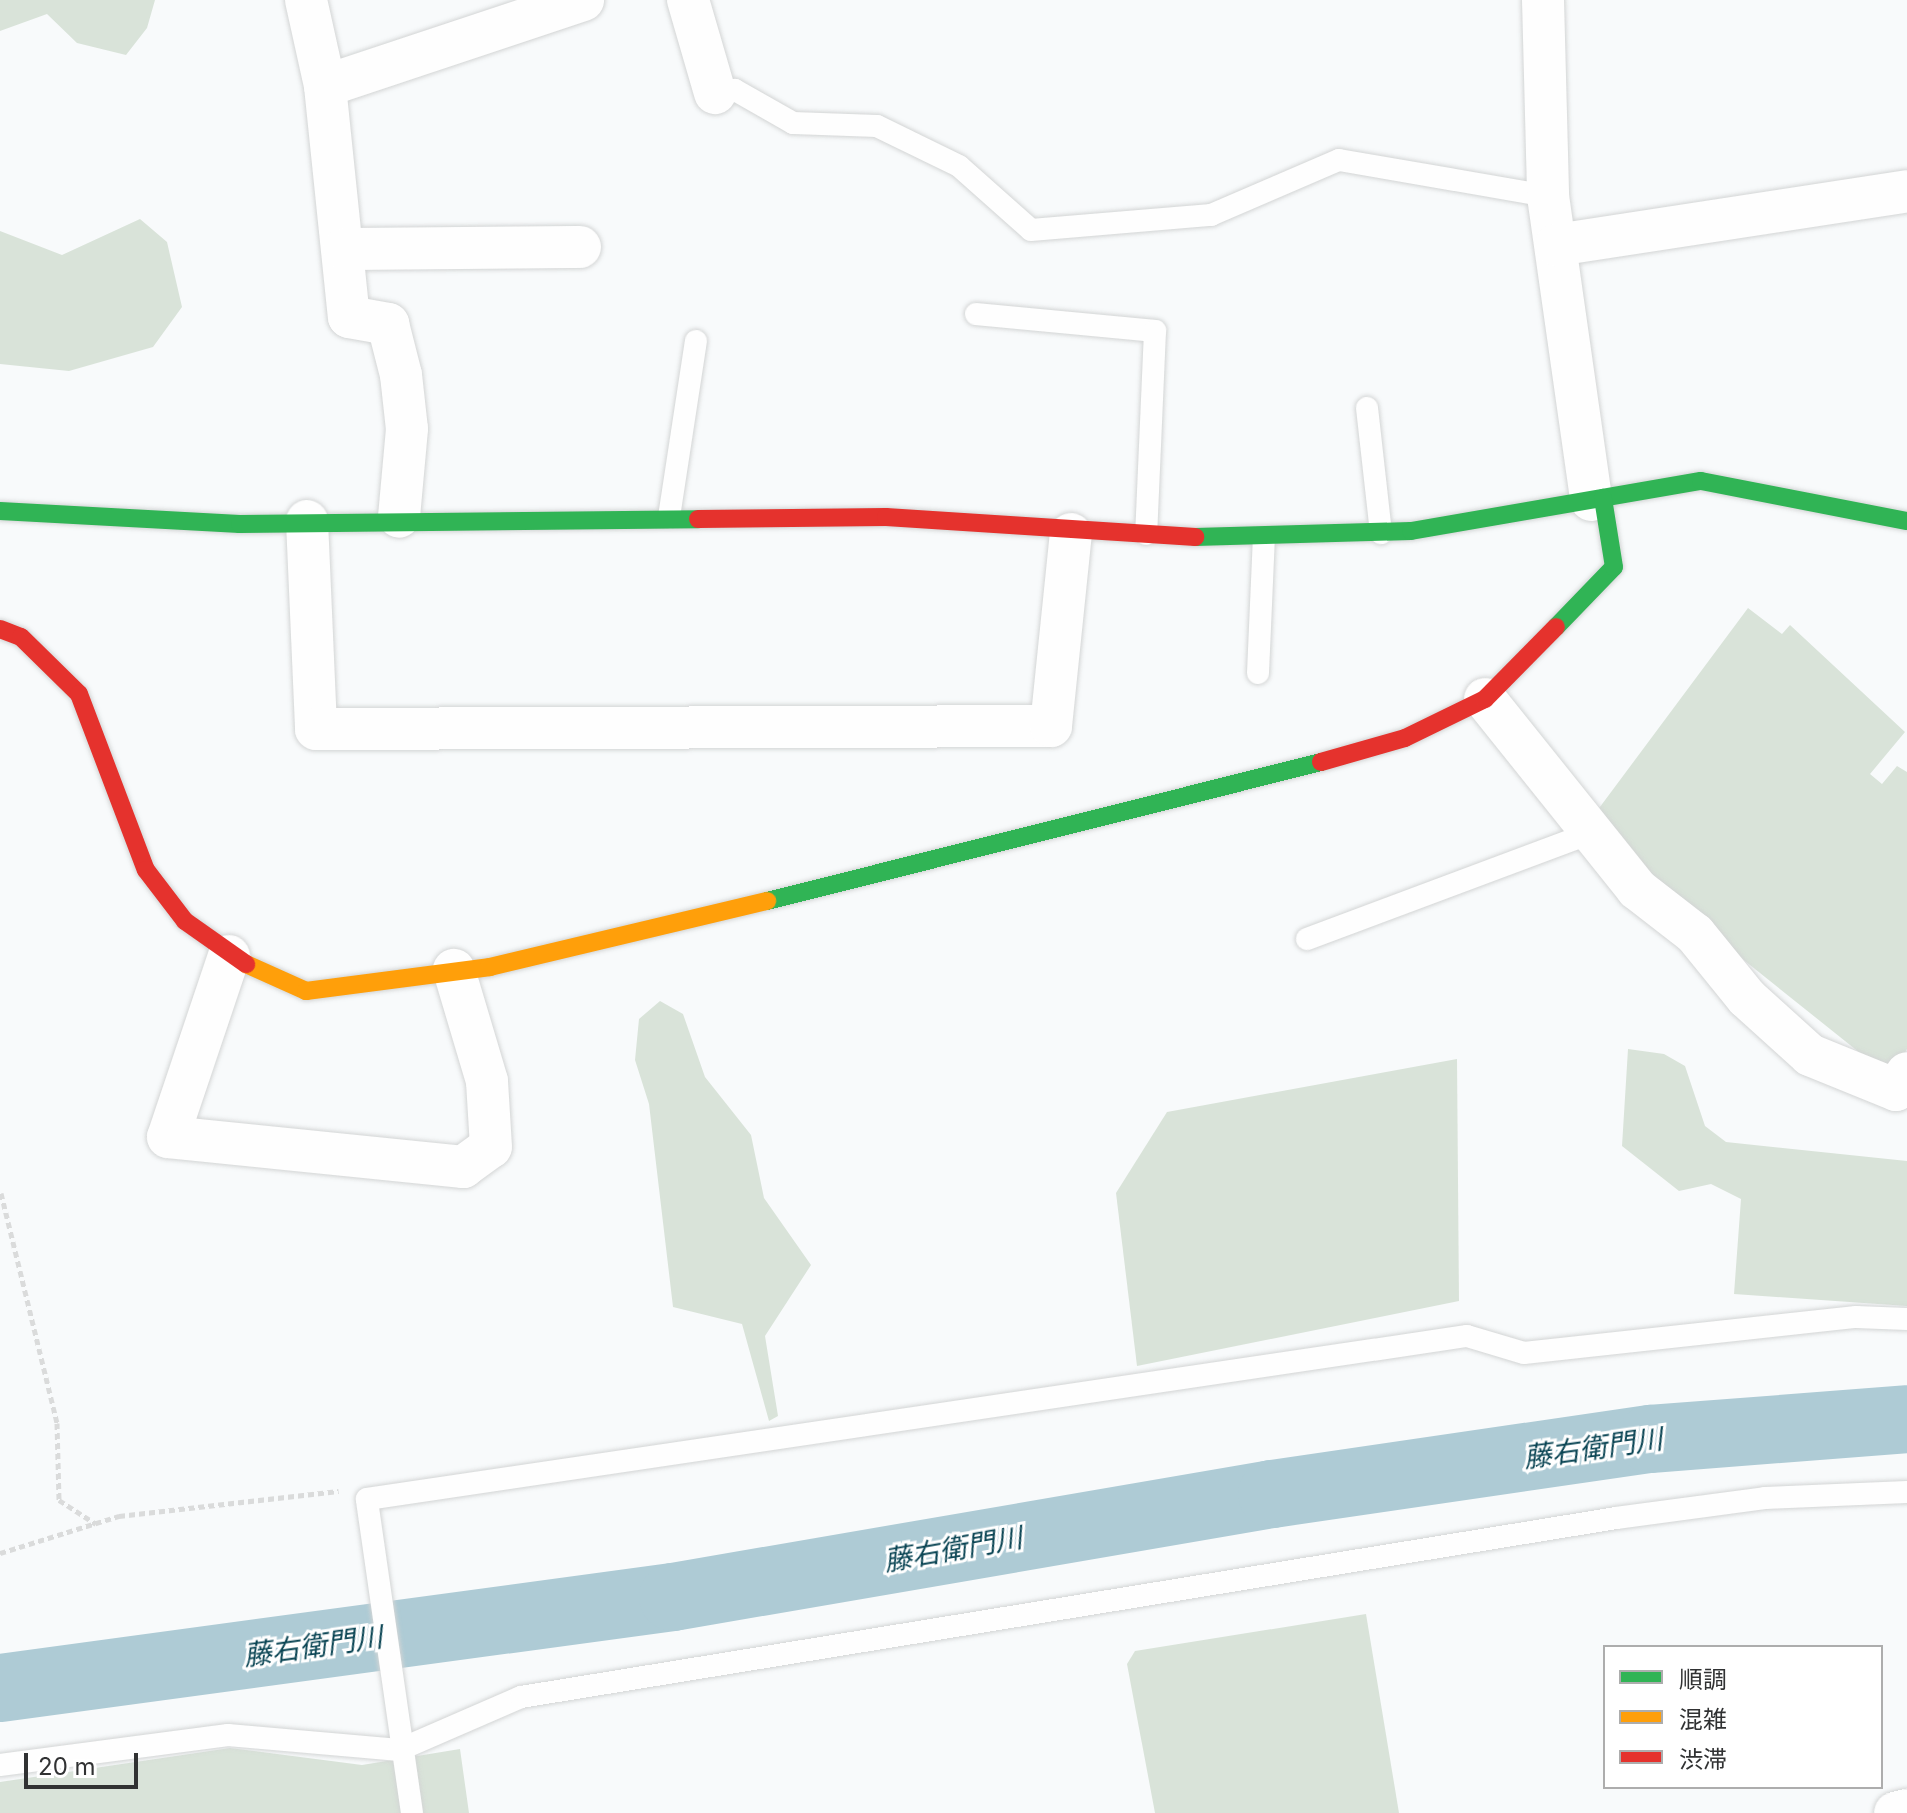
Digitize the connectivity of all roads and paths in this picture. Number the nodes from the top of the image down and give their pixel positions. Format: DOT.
graph roads {
  1 [pos="306,0"];
  2 [pos="583,0"];
  3 [pos="688,0"];
  4 [pos="1543,0"];
  5 [pos="325,86"];
  6 [pos="715,93"];
  7 [pos="1907,191"];
  8 [pos="1548,196"];
  9 [pos="1556,245"];
  10 [pos="580,247"];
  11 [pos="344,249"];
  12 [pos="976,314"];
  13 [pos="696,341"];
  14 [pos="1367,408"];
  15 [pos="1597,499"];
  16 [pos="0,511"];
  17 [pos="399,517"];
  18 [pos="669,517"];
  19 [pos="307,521"];
  20 [pos="1907,521"];
  21 [pos="1381,533"];
  22 [pos="1071,534"];
  23 [pos="1146,534"];
  24 [pos="1264,538"];
  25 [pos="0,629"];
  26 [pos="1258,673"];
  27 [pos="1485,699"];
  28 [pos="1588,834"];
  29 [pos="1307,939"];
  30 [pos="229,956"];
  31 [pos="454,970"];
  32 [pos="1907,1073"];
  33 [pos="1,1193"];
  34 [pos="1907,1319"];
  35 [pos="1907,1492"];
  36 [pos="367,1499"];
  37 [pos="97,1524"];
  38 [pos="0,1553"];
  39 [pos="399,1750"];
  40 [pos="0,1765"];
  41 [pos="1907,1810"];
  42 [pos="412,1813"];
  43 [pos="1895,1813"];
  1 -- 5 [label="street"];
  2 -- 5 [label="street"];
  3 -- 6 [label="street"];
  4 -- 8 [label="street"];
  5 -- 11 [label="street"];
  6 -- 8 [label="lane"];
  7 -- 9 [label="street"];
  8 -- 9 [label="street"];
  9 -- 15 [label="street"];
  10 -- 11 [label="street"];
  11 -- 17 [label="street"];
  12 -- 23 [label="lane"];
  13 -- 18 [label="lane"];
  14 -- 21 [label="lane"];
  15 -- 20 [label="street"];
  15 -- 21 [label="street"];
  15 -- 27 [label="street"];
  16 -- 19 [label="street"];
  17 -- 18 [label="street"];
  17 -- 19 [label="street"];
  18 -- 22 [label="street"];
  19 -- 22 [label="street"];
  21 -- 24 [label="street"];
  22 -- 23 [label="street"];
  23 -- 24 [label="street"];
  24 -- 26 [label="lane"];
  25 -- 30 [label="street"];
  27 -- 28 [label="street"];
  27 -- 31 [label="street"];
  28 -- 29 [label="lane"];
  28 -- 32 [label="street"];
  30 -- 31 [label="street"];
  30 -- 31 [label="street"];
  33 -- 37 [label="path"];
  34 -- 36 [label="lane"];
  35 -- 39 [label="lane"];
  36 -- 37 [label="path"];
  36 -- 39 [label="lane"];
  37 -- 38 [label="path"];
  39 -- 40 [label="lane"];
  39 -- 42 [label="lane"];
  41 -- 43 [label="street"];
}
